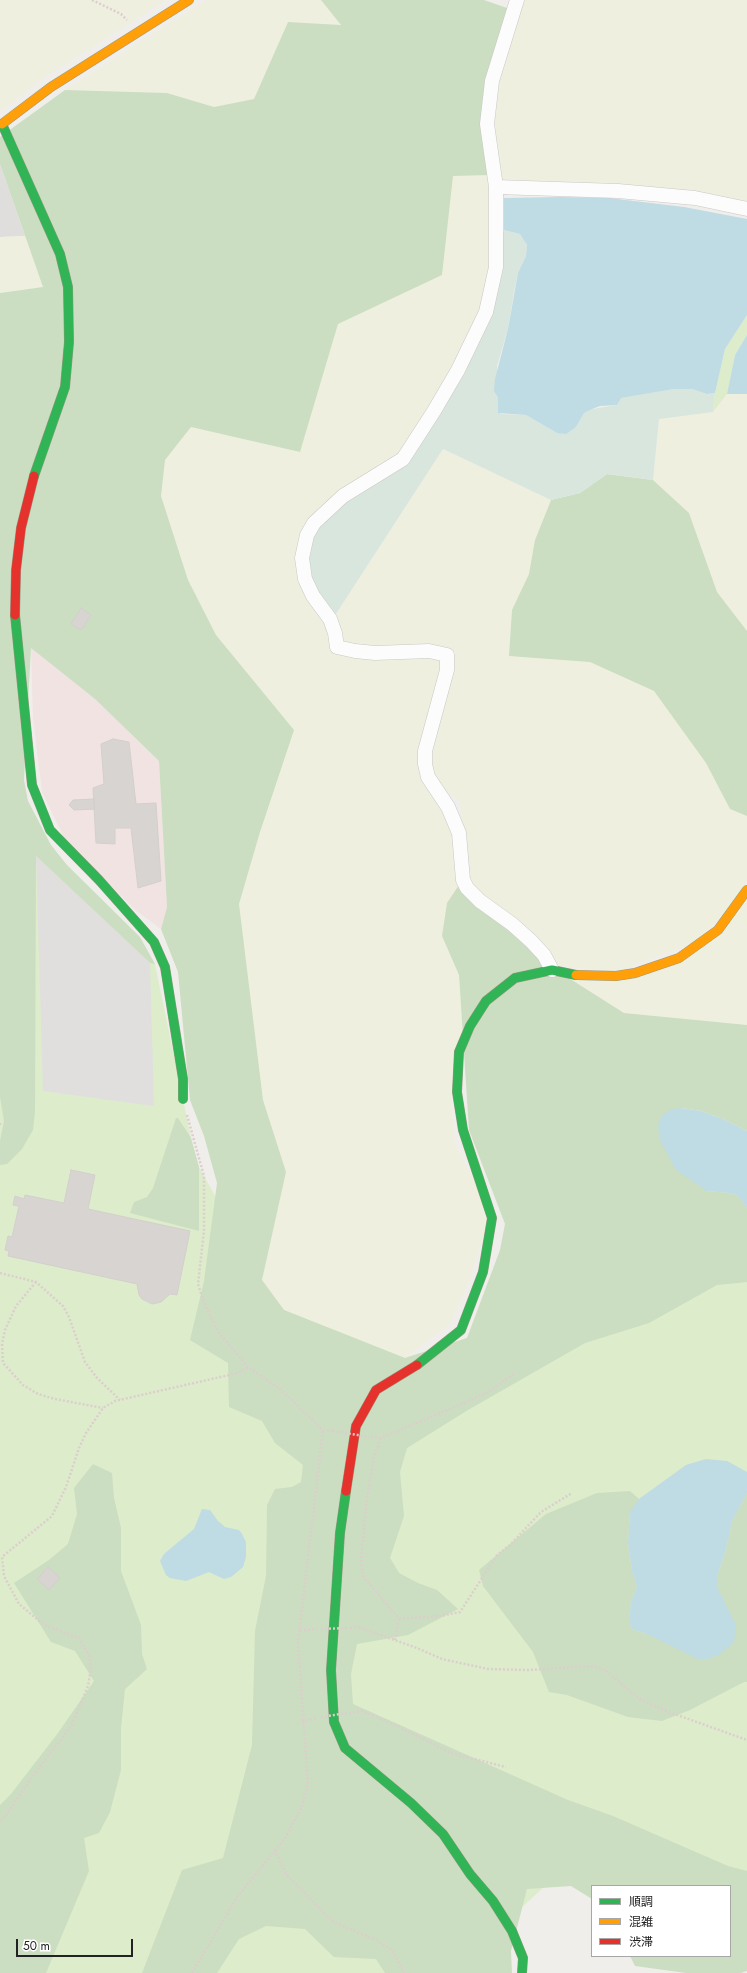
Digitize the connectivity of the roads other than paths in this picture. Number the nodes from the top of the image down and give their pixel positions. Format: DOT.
graph roads {
  1 [pos="189,0"];
  2 [pos="517,0"];
  3 [pos="1,124"];
  4 [pos="496,187"];
  5 [pos="747,208"];
  6 [pos="747,890"];
  7 [pos="552,970"];
  8 [pos="182,1099"];
  9 [pos="522,1973"];
  1 -- 3 [label="street"];
  2 -- 4 [label="street"];
  3 -- 8 [label="street"];
  4 -- 5 [label="street"];
  4 -- 7 [label="street"];
  6 -- 7 [label="street"];
  7 -- 9 [label="street"];
}
